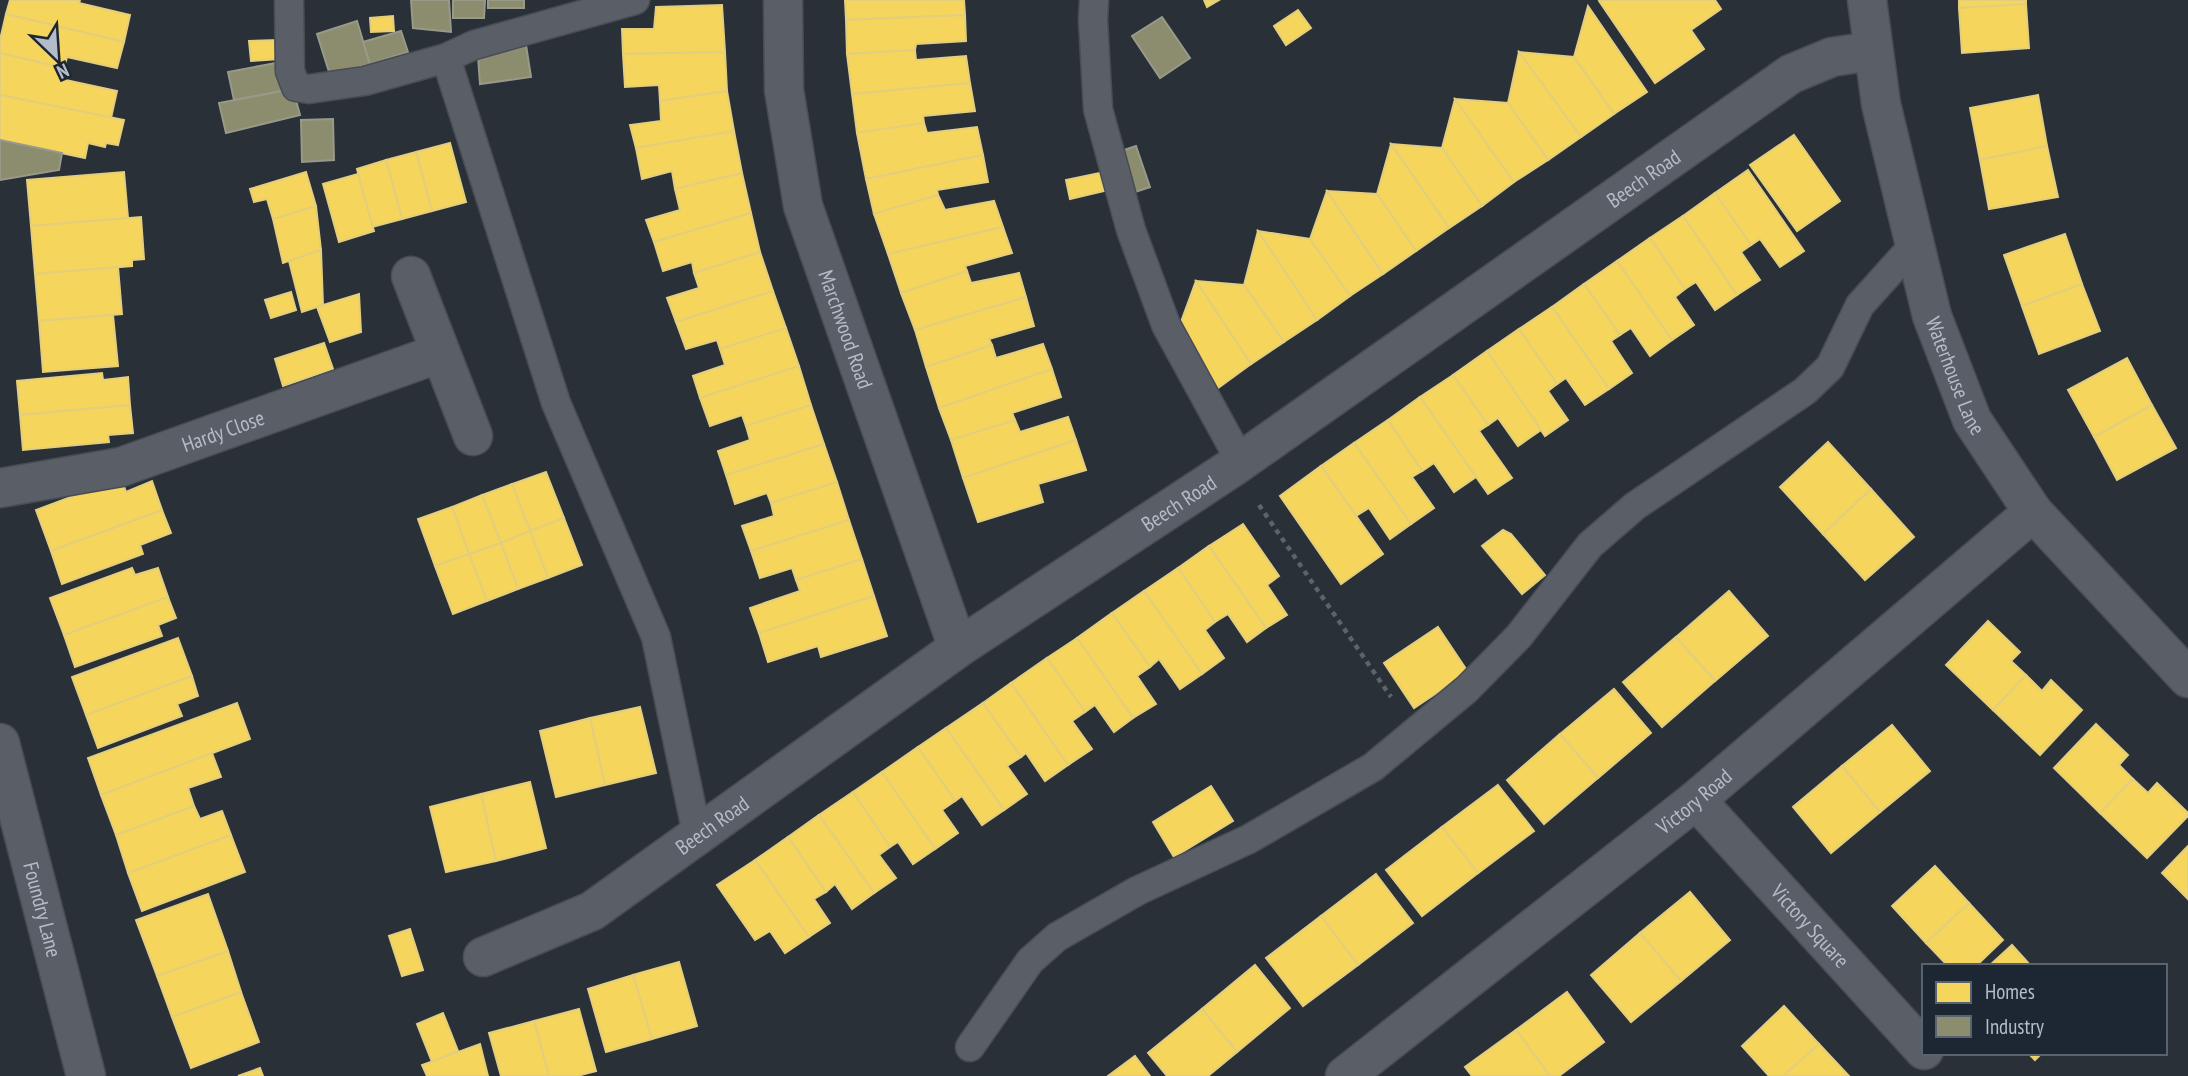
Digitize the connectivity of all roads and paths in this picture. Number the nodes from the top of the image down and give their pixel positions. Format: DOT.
graph roads {
  1 [pos="289,0"];
  2 [pos="635,0"];
  3 [pos="783,0"];
  4 [pos="1094,0"];
  5 [pos="1867,0"];
  6 [pos="1872,51"];
  7 [pos="446,58"];
  8 [pos="1915,244"];
  9 [pos="411,276"];
  10 [pos="440,353"];
  11 [pos="473,436"];
  12 [pos="1237,464"];
  13 [pos="0,488"];
  14 [pos="2033,512"];
  15 [pos="958,648"];
  16 [pos="2188,678"];
  17 [pos="1415,733"];
  18 [pos="0,743"];
  19 [pos="1696,800"];
  20 [pos="697,834"];
  21 [pos="484,957"];
  22 [pos="970,1047"];
  23 [pos="1922,1048"];
  24 [pos="1388,1063"];
  25 [pos="86,1076"];
  26 [pos="1345,1076"];
  1 -- 7 [label="lane"];
  2 -- 7 [label="lane"];
  3 -- 15 [label="street, Marchwood Road"];
  4 -- 12 [label="lane"];
  5 -- 6 [label="street, Waterhouse Lane"];
  6 -- 8 [label="street, Waterhouse Lane"];
  6 -- 12 [label="street, Beech Road"];
  7 -- 20 [label="lane"];
  8 -- 14 [label="street, Waterhouse Lane"];
  8 -- 17 [label="lane"];
  9 -- 10 [label="street"];
  10 -- 11 [label="street"];
  10 -- 13 [label="street, Hardy Close"];
  12 -- 15 [label="street, Beech Road"];
  12 -- 17 [label="path"];
  14 -- 16 [label="street, Waterhouse Lane"];
  14 -- 19 [label="street, Victory Road"];
  15 -- 20 [label="street, Beech Road"];
  17 -- 22 [label="lane"];
  18 -- 25 [label="street, Foundry Lane"];
  19 -- 23 [label="street, Victory Square"];
  19 -- 24 [label="street, Victory Road"];
  20 -- 21 [label="street, Beech Road"];
  24 -- 26 [label="street, Victory Road"];
}
